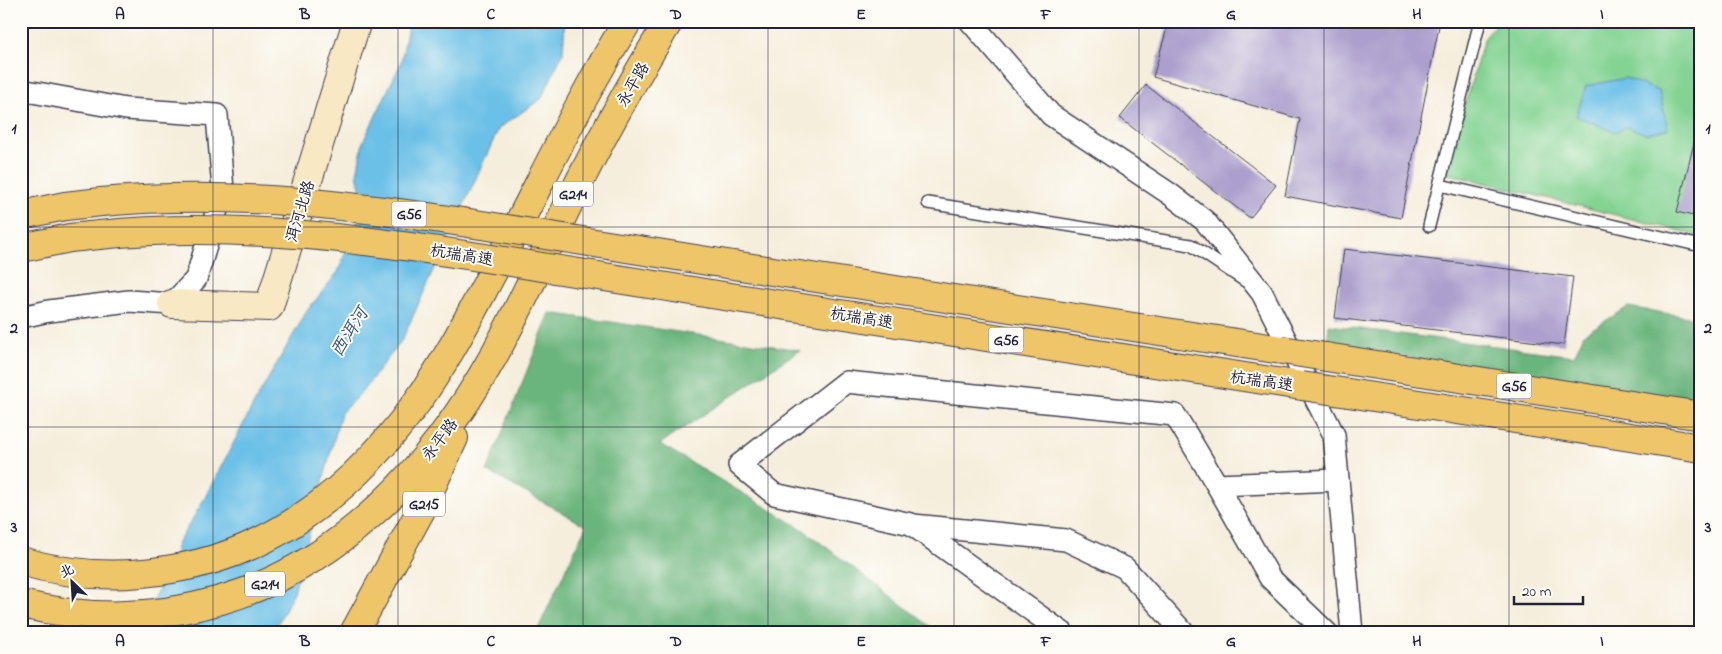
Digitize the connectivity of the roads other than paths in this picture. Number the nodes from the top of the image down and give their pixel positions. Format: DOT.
graph roads {
  1 [pos="357,21"];
  2 [pos="628,21"];
  3 [pos="669,21"];
  4 [pos="970,21"];
  5 [pos="1480,21"];
  6 [pos="21,90"];
  7 [pos="1440,186"];
  8 [pos="928,203"];
  9 [pos="524,213"];
  10 [pos="21,215"];
  11 [pos="1430,226"];
  12 [pos="1701,246"];
  13 [pos="21,248"];
  14 [pos="1262,293"];
  15 [pos="172,304"];
  16 [pos="21,318"];
  17 [pos="485,371"];
  18 [pos="1701,416"];
  19 [pos="1701,448"];
  20 [pos="1338,480"];
  21 [pos="1217,486"];
  22 [pos="911,524"];
  23 [pos="21,561"];
  24 [pos="21,604"];
  25 [pos="354,633"];
  26 [pos="1063,633"];
  27 [pos="1184,633"];
  28 [pos="1327,633"];
  29 [pos="1352,633"];
  1 -- 15 [label="street, 洱河北路"];
  2 -- 9 [label="highway, G214"];
  3 -- 17 [label="highway, 永平路 / G214"];
  4 -- 14 [label="street"];
  5 -- 7 [label="lane"];
  6 -- 15 [label="street"];
  7 -- 11 [label="lane"];
  7 -- 12 [label="lane"];
  8 -- 14 [label="lane"];
  9 -- 17 [label="highway"];
  9 -- 23 [label="highway, G214"];
  10 -- 18 [label="highway, 杭瑞高速 / G56, bridge"];
  13 -- 19 [label="highway, 杭瑞高速 / G56, bridge"];
  14 -- 20 [label="street"];
  15 -- 16 [label="street"];
  17 -- 24 [label="highway, 永平路 / G214"];
  17 -- 25 [label="highway, G215"];
  20 -- 21 [label="street"];
  20 -- 29 [label="street"];
  21 -- 22 [label="street"];
  21 -- 28 [label="street"];
  22 -- 26 [label="street"];
  22 -- 27 [label="street"];
}
